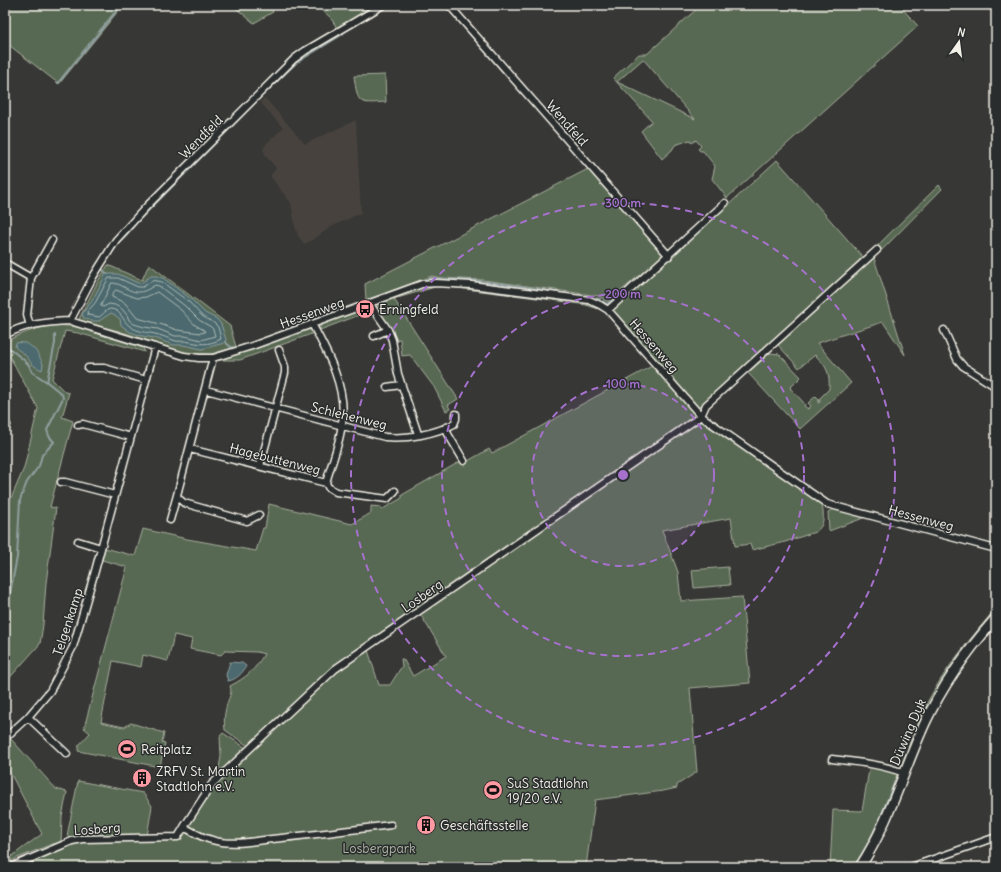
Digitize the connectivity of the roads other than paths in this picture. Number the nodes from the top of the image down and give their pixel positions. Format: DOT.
graph roads {
  1 [pos="383,5"];
  2 [pos="450,5"];
  3 [pos="725,203"];
  4 [pos="52,240"];
  5 [pos="877,250"];
  6 [pos="669,256"];
  7 [pos="5,263"];
  8 [pos="31,278"];
  9 [pos="369,303"];
  10 [pos="608,310"];
  11 [pos="70,321"];
  12 [pos="312,324"];
  13 [pos="30,326"];
  14 [pos="388,330"];
  15 [pos="944,330"];
  16 [pos="5,335"];
  17 [pos="374,336"];
  18 [pos="155,347"];
  19 [pos="279,350"];
  20 [pos="213,358"];
  21 [pos="88,368"];
  22 [pos="146,380"];
  23 [pos="401,385"];
  24 [pos="387,387"];
  25 [pos="996,387"];
  26 [pos="206,390"];
  27 [pos="276,409"];
  28 [pos="456,414"];
  29 [pos="701,416"];
  30 [pos="78,425"];
  31 [pos="342,426"];
  32 [pos="446,427"];
  33 [pos="418,434"];
  34 [pos="131,437"];
  35 [pos="190,449"];
  36 [pos="464,461"];
  37 [pos="260,466"];
  38 [pos="61,482"];
  39 [pos="326,483"];
  40 [pos="395,491"];
  41 [pos="115,495"];
  42 [pos="178,497"];
  43 [pos="259,514"];
  44 [pos="170,520"];
  45 [pos="78,541"];
  46 [pos="102,548"];
  47 [pos="996,549"];
  48 [pos="996,618"];
  49 [pos="28,718"];
  50 [pos="5,738"];
  51 [pos="67,754"];
  52 [pos="832,759"];
  53 [pos="904,773"];
  54 [pos="391,825"];
  55 [pos="184,827"];
  56 [pos="996,837"];
  57 [pos="11,867"];
  58 [pos="860,867"];
  59 [pos="911,867"];
  1 -- 11 [label="street, Wendfeld"];
  2 -- 6 [label="street, Wendfeld"];
  3 -- 6 [label="street"];
  4 -- 8 [label="street"];
  5 -- 29 [label="street"];
  6 -- 10 [label="street"];
  7 -- 8 [label="street"];
  8 -- 13 [label="street"];
  9 -- 10 [label="street, Hessenweg"];
  9 -- 12 [label="street, Hessenweg"];
  9 -- 14 [label="street"];
  10 -- 29 [label="street, Hessenweg"];
  11 -- 13 [label="street, Hessenweg"];
  11 -- 18 [label="street, Hessenweg"];
  12 -- 20 [label="street, Hessenweg"];
  12 -- 31 [label="street"];
  13 -- 16 [label="street, Hessenweg"];
  14 -- 17 [label="street"];
  14 -- 23 [label="street"];
  15 -- 25 [label="street"];
  18 -- 20 [label="street, Hessenweg"];
  18 -- 22 [label="street, Telgenkamp"];
  19 -- 27 [label="street"];
  20 -- 26 [label="street"];
  21 -- 22 [label="street"];
  22 -- 34 [label="street, Telgenkamp"];
  23 -- 24 [label="street"];
  23 -- 33 [label="street"];
  26 -- 27 [label="street, Schlehenweg"];
  26 -- 35 [label="street"];
  27 -- 31 [label="street, Schlehenweg"];
  27 -- 37 [label="street"];
  28 -- 32 [label="street"];
  29 -- 47 [label="street, Hessenweg"];
  29 -- 55 [label="street, Losberg"];
  30 -- 34 [label="street"];
  31 -- 33 [label="street, Schlehenweg"];
  31 -- 39 [label="street"];
  32 -- 33 [label="street, Schlehenweg"];
  32 -- 36 [label="street"];
  34 -- 41 [label="street, Telgenkamp"];
  35 -- 37 [label="street, Hagebuttenweg"];
  35 -- 42 [label="street"];
  37 -- 39 [label="street, Hagebuttenweg"];
  38 -- 41 [label="street"];
  39 -- 40 [label="street, Hagebuttenweg"];
  41 -- 46 [label="street, Telgenkamp"];
  42 -- 43 [label="street"];
  42 -- 44 [label="street"];
  45 -- 46 [label="street"];
  46 -- 49 [label="street, Telgenkamp"];
  48 -- 53 [label="street, Düwing Dyk"];
  49 -- 50 [label="street, Telgenkamp"];
  49 -- 51 [label="street"];
  52 -- 53 [label="street"];
  53 -- 58 [label="street, Düwing Dyk"];
  54 -- 55 [label="street"];
  55 -- 57 [label="street, Losberg"];
  56 -- 59 [label="street"];
}
